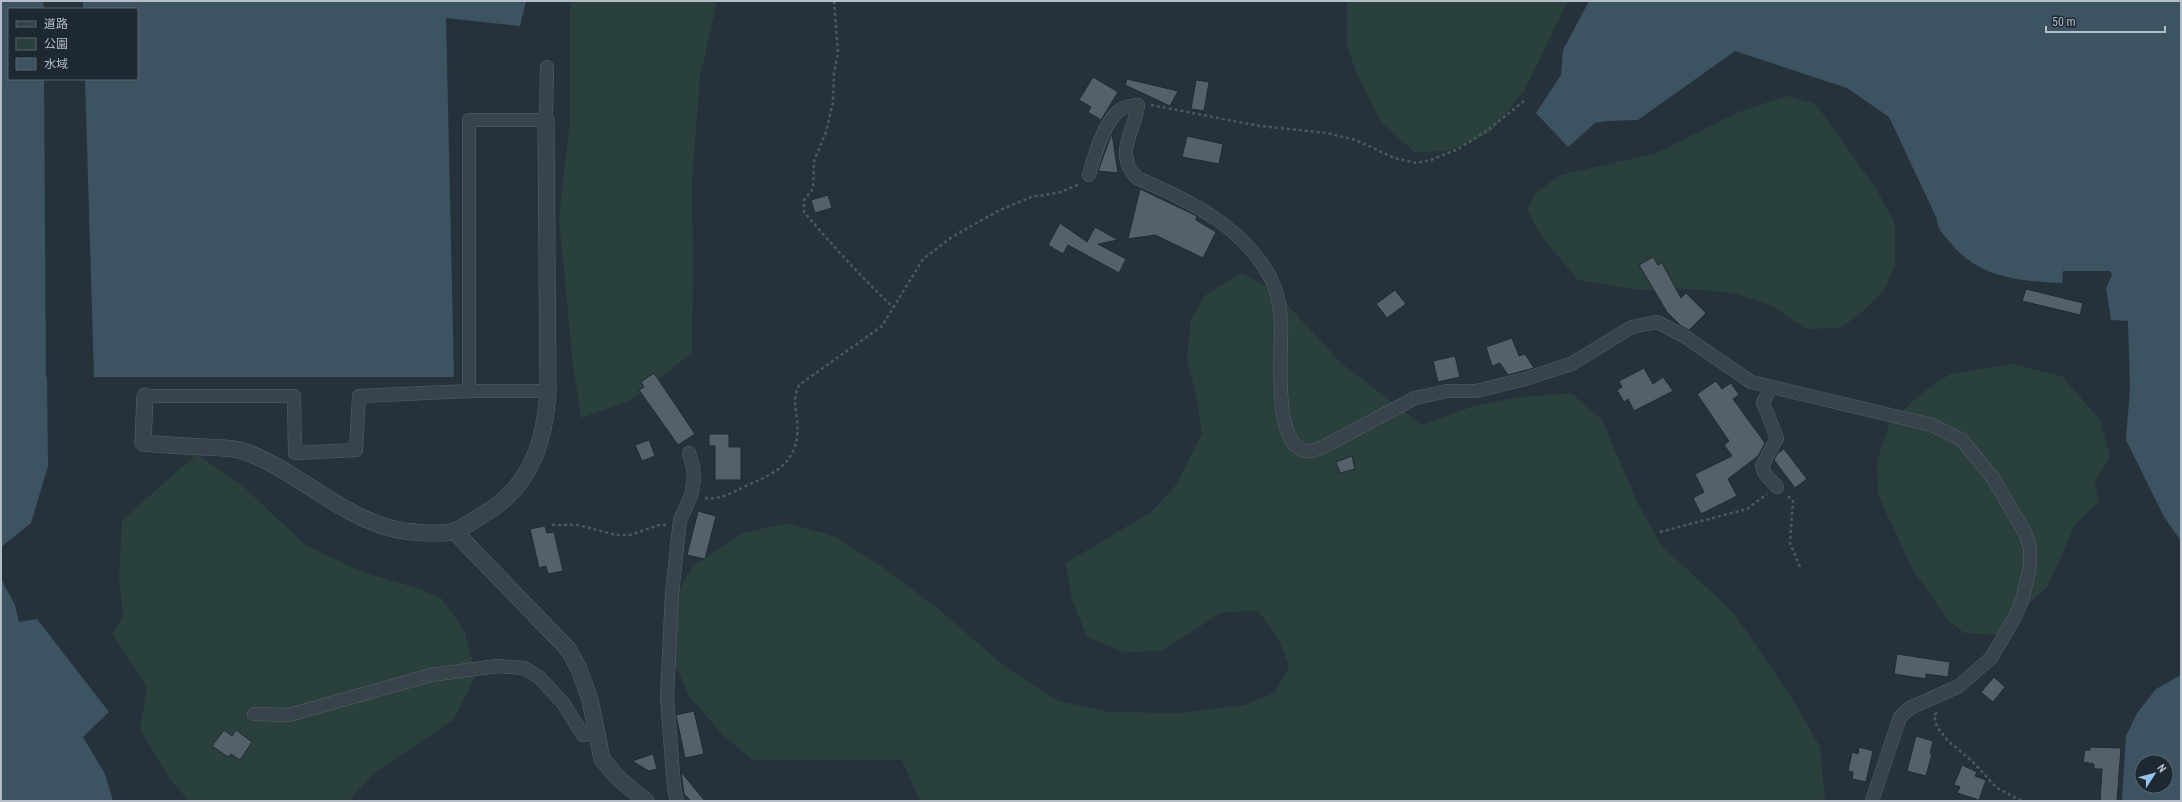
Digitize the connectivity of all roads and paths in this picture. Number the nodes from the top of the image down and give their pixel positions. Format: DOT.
graph roads {
  1 [pos="834,1"];
  2 [pos="547,67"];
  3 [pos="1524,101"];
  4 [pos="1138,105"];
  5 [pos="546,120"];
  6 [pos="1089,175"];
  7 [pos="893,307"];
  8 [pos="1770,388"];
  9 [pos="469,391"];
  10 [pos="548,391"];
  11 [pos="146,396"];
  12 [pos="295,453"];
  13 [pos="689,453"];
  14 [pos="286,470"];
  15 [pos="1777,487"];
  16 [pos="690,496"];
  17 [pos="552,525"];
  18 [pos="454,531"];
  19 [pos="1660,532"];
  20 [pos="678,534"];
  21 [pos="1800,566"];
  22 [pos="1941,710"];
  23 [pos="254,714"];
  24 [pos="596,732"];
  25 [pos="646,801"];
  26 [pos="677,801"];
  27 [pos="1872,801"];
  28 [pos="2026,801"];
  1 -- 7 [label="path"];
  2 -- 5 [label="street"];
  3 -- 4 [label="path"];
  4 -- 6 [label="street"];
  4 -- 8 [label="street"];
  5 -- 9 [label="street"];
  5 -- 10 [label="street"];
  6 -- 7 [label="path"];
  7 -- 16 [label="path"];
  8 -- 15 [label="street"];
  8 -- 27 [label="street"];
  9 -- 10 [label="street"];
  9 -- 12 [label="street"];
  10 -- 18 [label="street"];
  11 -- 12 [label="street"];
  11 -- 14 [label="street"];
  12 -- 14 [label="street"];
  13 -- 16 [label="street"];
  14 -- 18 [label="street"];
  15 -- 19 [label="path"];
  15 -- 21 [label="path"];
  16 -- 20 [label="street"];
  17 -- 20 [label="path"];
  18 -- 24 [label="street"];
  20 -- 26 [label="street"];
  22 -- 28 [label="path"];
  23 -- 24 [label="street"];
  24 -- 25 [label="street"];
}
